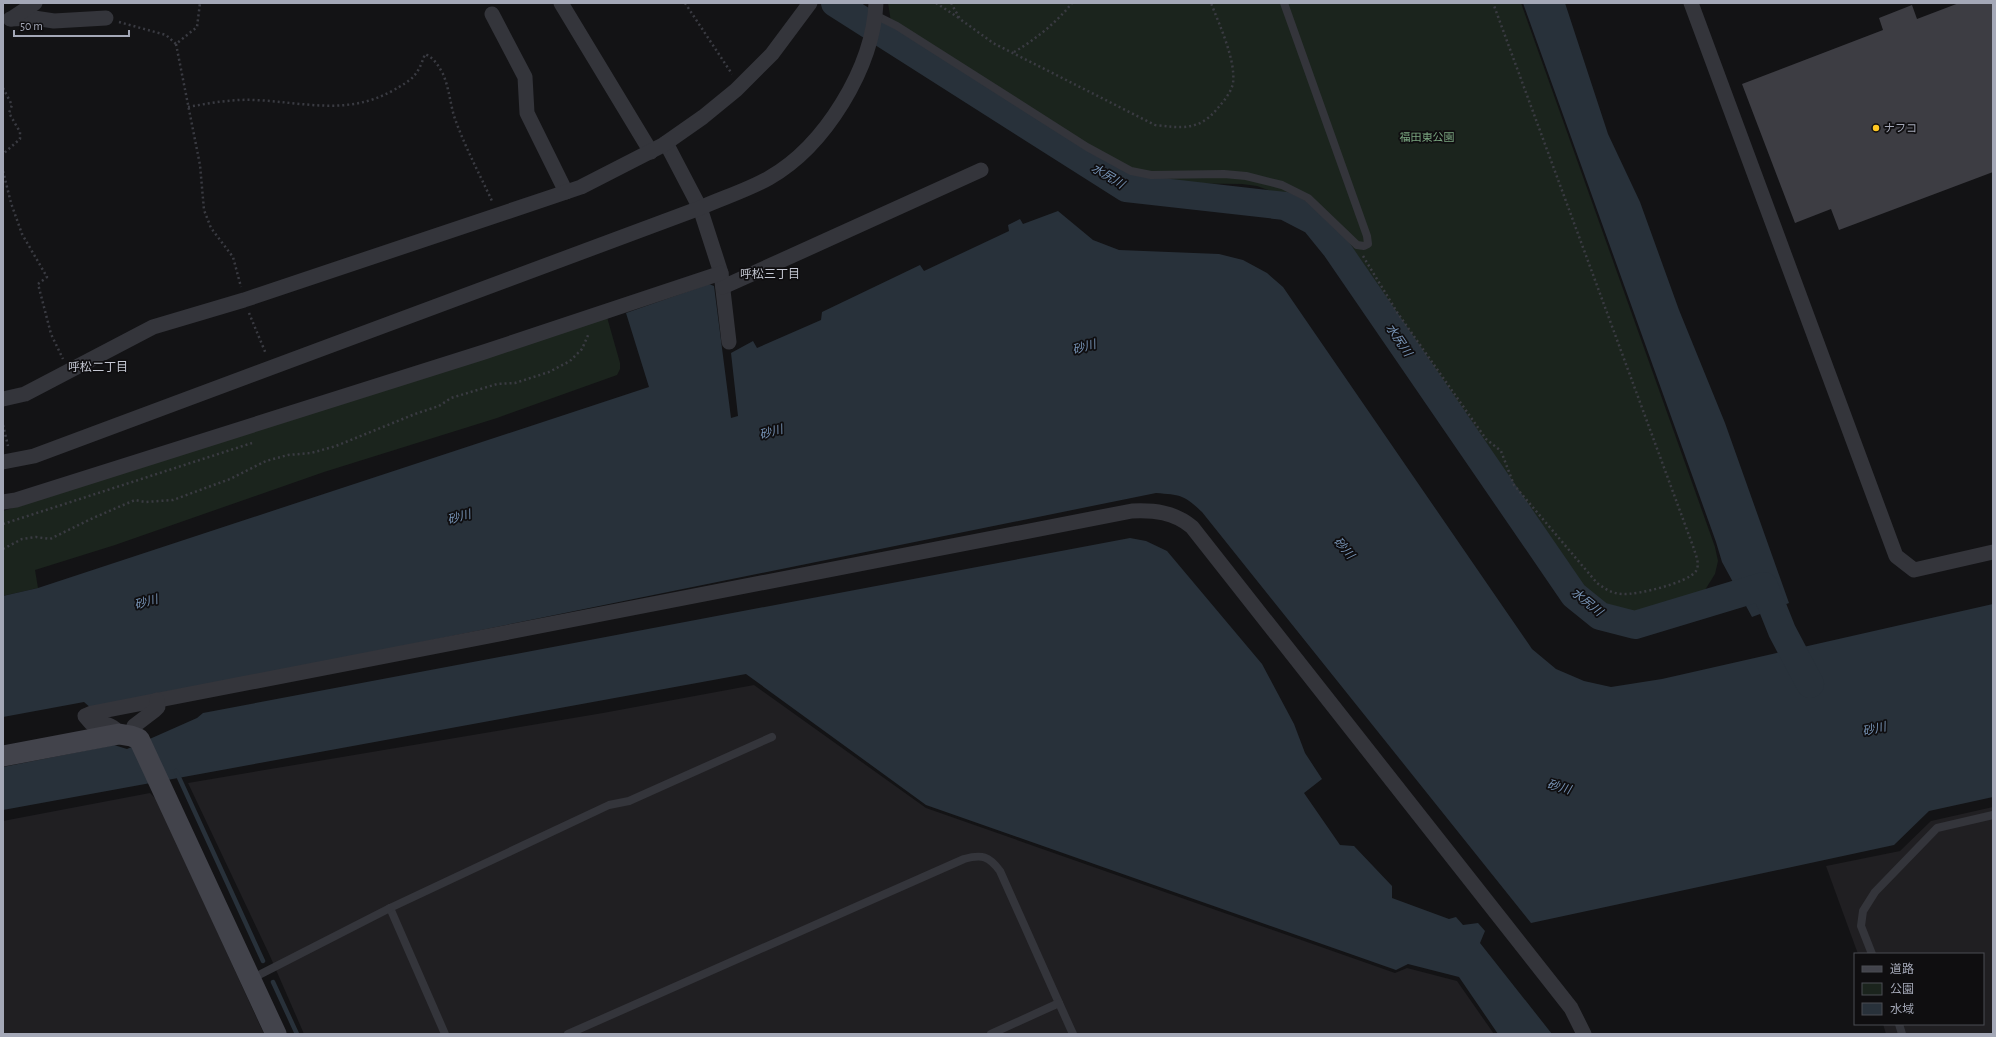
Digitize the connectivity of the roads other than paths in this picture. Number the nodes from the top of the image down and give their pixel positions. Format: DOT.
graph roads {
  1 [pos="35,3"];
  2 [pos="561,3"];
  3 [pos="810,3"];
  4 [pos="1284,3"];
  5 [pos="1691,3"];
  6 [pos="492,14"];
  7 [pos="106,18"];
  8 [pos="874,19"];
  9 [pos="7,21"];
  10 [pos="666,143"];
  11 [pos="651,152"];
  12 [pos="981,170"];
  13 [pos="566,192"];
  14 [pos="700,208"];
  15 [pos="722,280"];
  16 [pos="728,342"];
  17 [pos="3,399"];
  18 [pos="7,461"];
  19 [pos="3,502"];
  20 [pos="1993,552"];
  21 [pos="157,700"];
  22 [pos="130,736"];
  23 [pos="772,738"];
  24 [pos="3,756"];
  25 [pos="1993,815"];
  26 [pos="390,908"];
  27 [pos="1872,953"];
  28 [pos="256,976"];
  29 [pos="1059,1003"];
  30 [pos="276,1034"];
  31 [pos="445,1034"];
  32 [pos="568,1034"];
  33 [pos="991,1034"];
  34 [pos="1073,1034"];
  35 [pos="1584,1034"];
  1 -- 9 [label="street"];
  2 -- 11 [label="street"];
  3 -- 10 [label="street"];
  4 -- 8 [label="lane"];
  5 -- 20 [label="street"];
  6 -- 13 [label="street"];
  7 -- 9 [label="street"];
  8 -- 14 [label="street"];
  10 -- 11 [label="street"];
  10 -- 14 [label="street"];
  11 -- 13 [label="street"];
  12 -- 15 [label="street"];
  13 -- 17 [label="street"];
  14 -- 15 [label="street"];
  14 -- 18 [label="street"];
  15 -- 16 [label="street"];
  15 -- 19 [label="street"];
  21 -- 22 [label="street"];
  21 -- 22 [label="street"];
  21 -- 35 [label="street"];
  22 -- 24 [label="street"];
  22 -- 28 [label="street"];
  23 -- 26 [label="lane"];
  25 -- 27 [label="lane"];
  26 -- 28 [label="lane"];
  26 -- 31 [label="lane"];
  28 -- 30 [label="street"];
  29 -- 32 [label="lane"];
  29 -- 33 [label="lane"];
  29 -- 34 [label="lane"];
}
